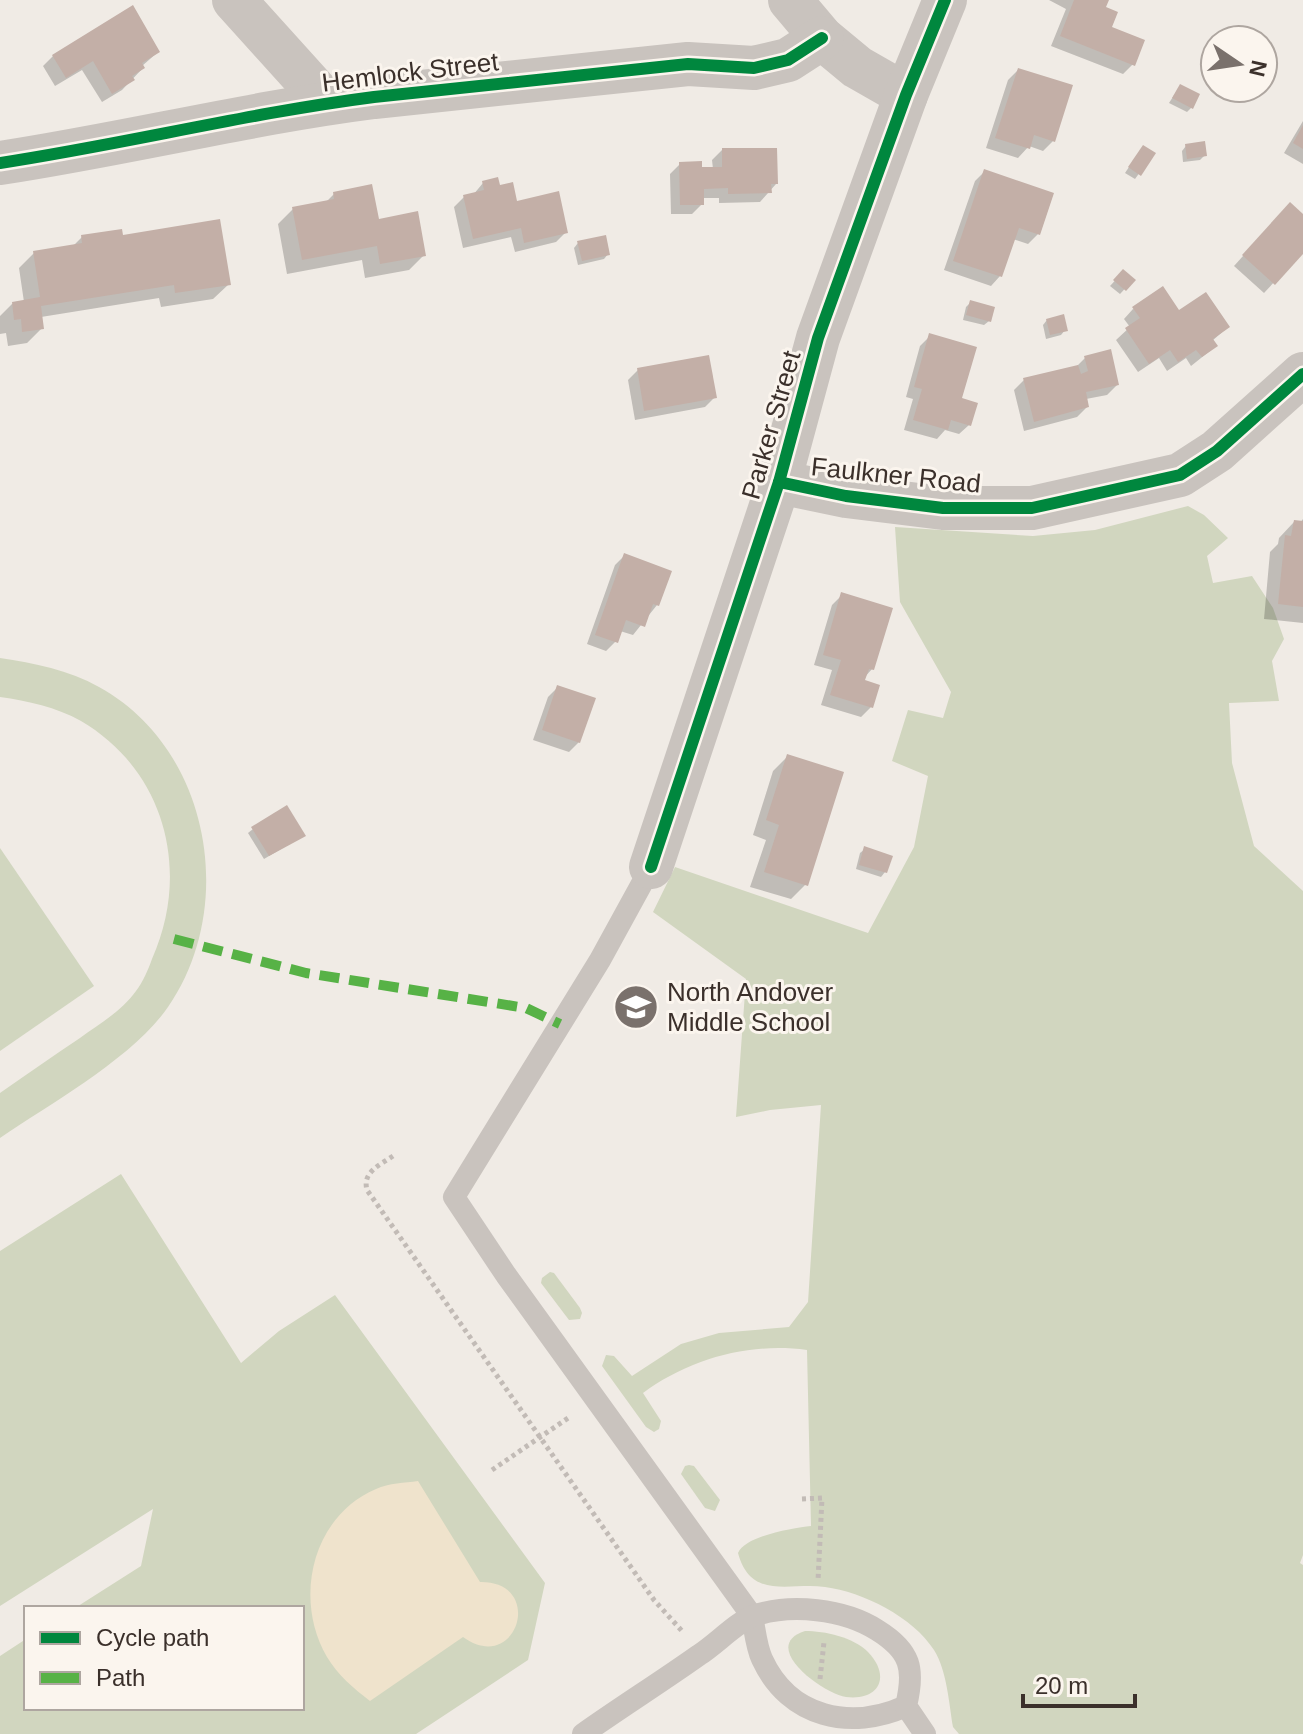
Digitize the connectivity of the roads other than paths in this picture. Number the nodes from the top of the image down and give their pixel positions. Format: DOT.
graph roads {
  1 [pos="234,0"];
  2 [pos="790,0"];
  3 [pos="945,0"];
  4 [pos="822,38"];
  5 [pos="906,95"];
  6 [pos="327,103"];
  7 [pos="0,163"];
  8 [pos="1303,374"];
  9 [pos="779,482"];
  10 [pos="651,867"];
  11 [pos="752,1616"];
  12 [pos="906,1706"];
  13 [pos="583,1734"];
  14 [pos="925,1734"];
  1 -- 6 [label="street"];
  2 -- 4 [label="street"];
  3 -- 5 [label="street, Parker Street"];
  4 -- 5 [label="street"];
  4 -- 6 [label="street, Hemlock Street"];
  5 -- 9 [label="street, Parker Street"];
  6 -- 7 [label="street, Hemlock Street"];
  8 -- 9 [label="street, Faulkner Road"];
  9 -- 10 [label="street, Parker Street"];
  10 -- 11 [label="lane"];
  11 -- 12 [label="lane"];
  11 -- 12 [label="lane"];
  11 -- 13 [label="lane"];
  12 -- 14 [label="lane"];
}
